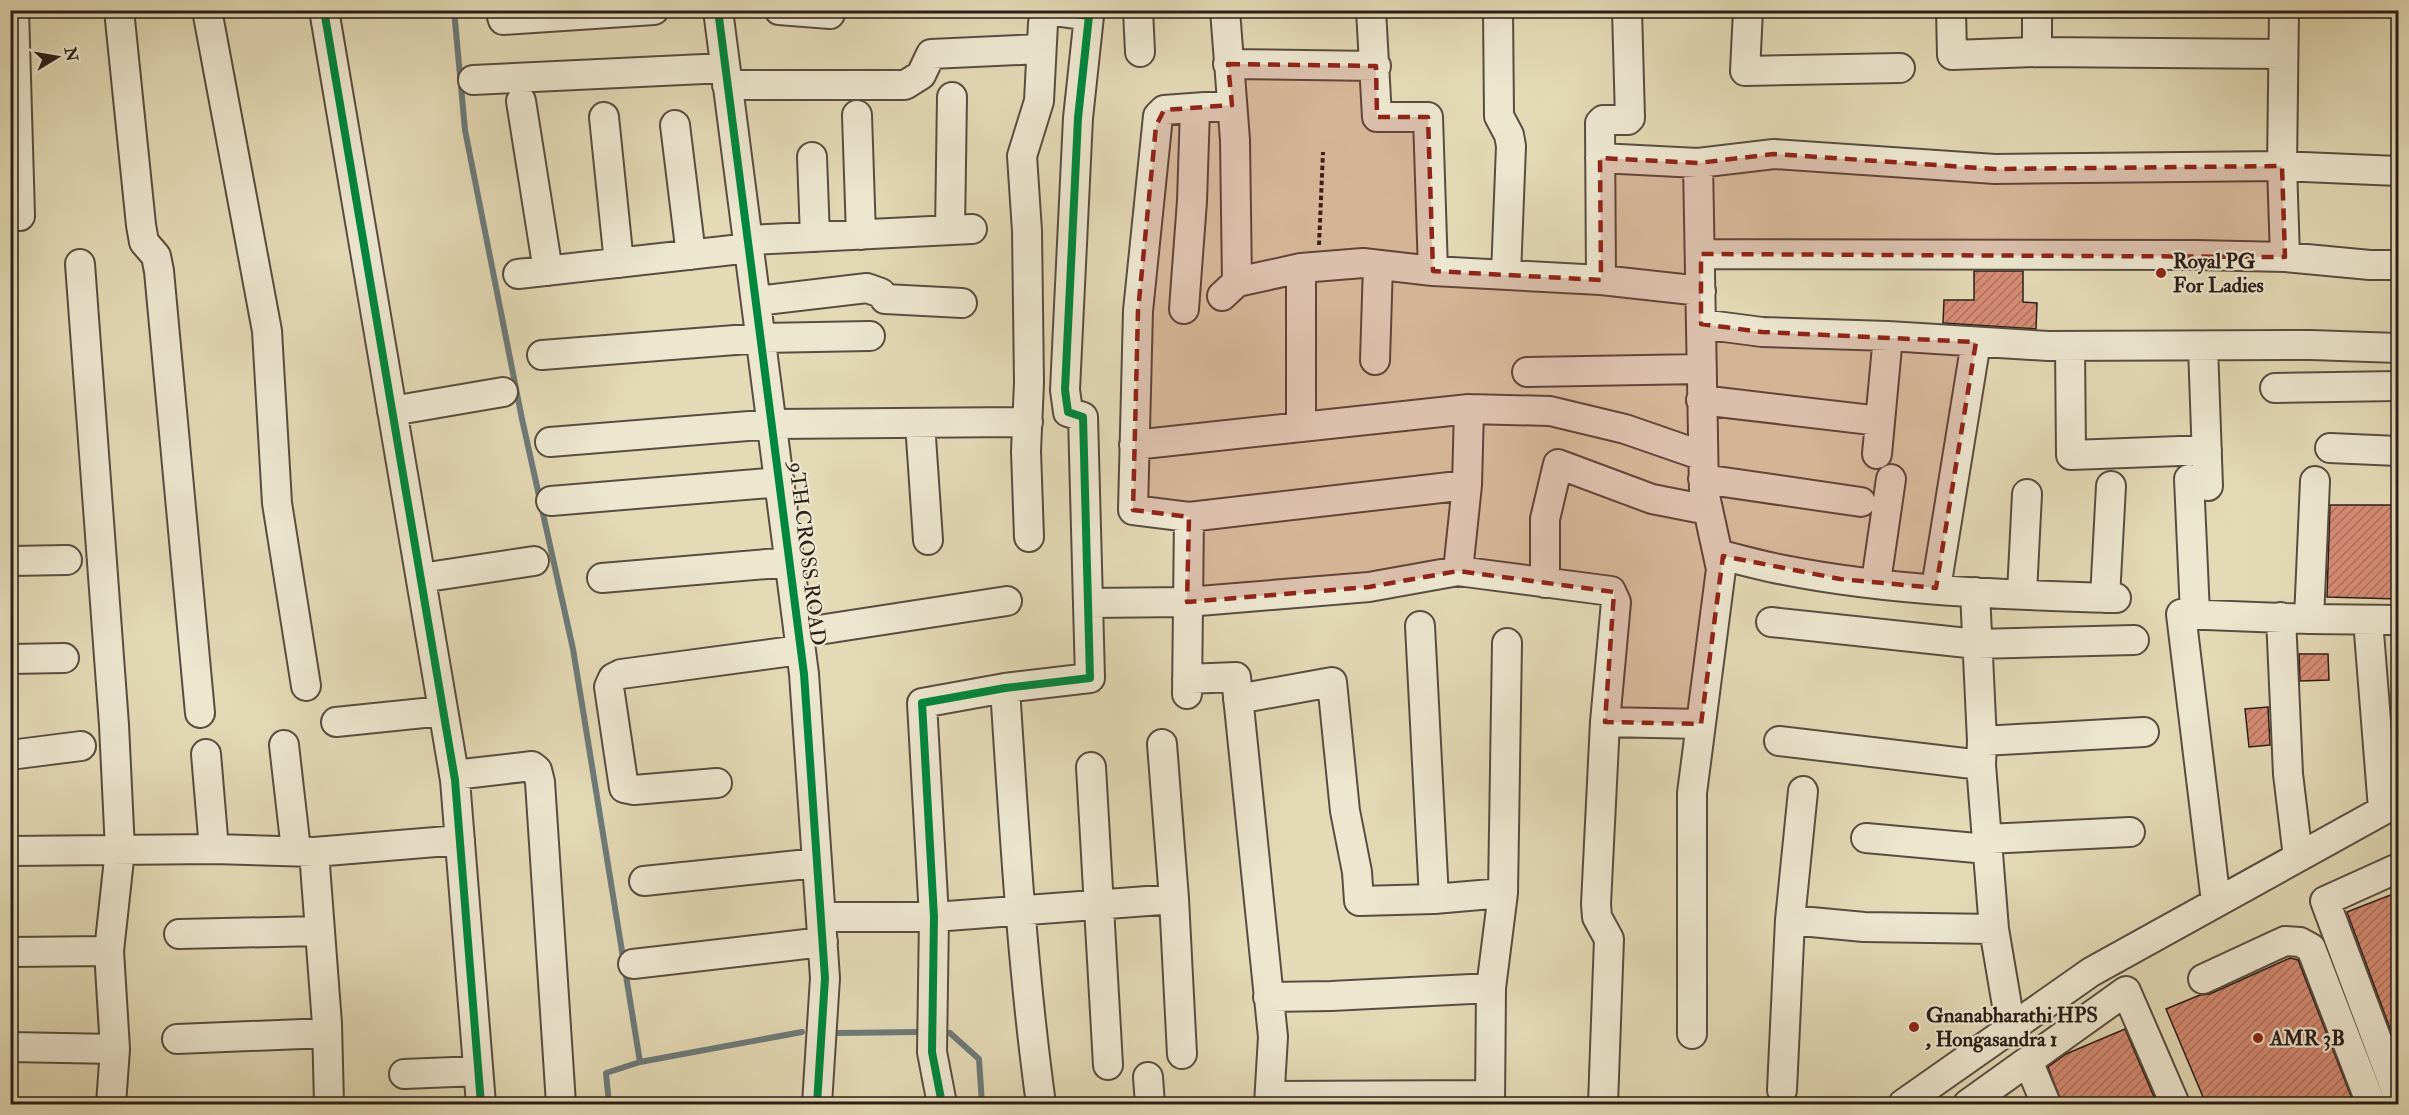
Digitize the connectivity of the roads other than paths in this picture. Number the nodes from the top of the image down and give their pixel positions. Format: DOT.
graph roads {
  1 [pos="14,10"];
  2 [pos="119,10"];
  3 [pos="207,10"];
  4 [pos="324,10"];
  5 [pos="500,10"];
  6 [pos="654,10"];
  7 [pos="718,10"];
  8 [pos="779,10"];
  9 [pos="1047,10"];
  10 [pos="1138,10"];
  11 [pos="1225,10"];
  12 [pos="1371,10"];
  13 [pos="1498,10"];
  14 [pos="1627,10"];
  15 [pos="1748,10"];
  16 [pos="1951,10"];
  17 [pos="2037,10"];
  18 [pos="2284,10"];
  19 [pos="830,14"];
  20 [pos="1041,49"];
  21 [pos="1140,52"];
  22 [pos="2037,52"];
  23 [pos="2283,54"];
  24 [pos="1228,64"];
  25 [pos="1376,66"];
  26 [pos="1900,68"];
  27 [pos="726,76"];
  28 [pos="473,80"];
  29 [pos="952,97"];
  30 [pos="521,101"];
  31 [pos="1232,105"];
  32 [pos="1195,108"];
  33 [pos="857,115"];
  34 [pos="604,117"];
  35 [pos="675,125"];
  36 [pos="812,157"];
  37 [pos="1600,158"];
  38 [pos="1698,164"];
  39 [pos="2282,166"];
  40 [pos="2398,171"];
  41 [pos="20,216"];
  42 [pos="861,235"];
  43 [pos="815,237"];
  44 [pos="750,244"];
  45 [pos="1701,254"];
  46 [pos="691,255"];
  47 [pos="2285,257"];
  48 [pos="619,263"];
  49 [pos="80,264"];
  50 [pos="1378,265"];
  51 [pos="2398,265"];
  52 [pos="1310,267"];
  53 [pos="548,271"];
  54 [pos="1432,271"];
  55 [pos="518,274"];
  56 [pos="1506,275"];
  57 [pos="1601,280"];
  58 [pos="1701,291"];
  59 [pos="756,301"];
  60 [pos="962,303"];
  61 [pos="1184,309"];
  62 [pos="1701,324"];
  63 [pos="870,336"];
  64 [pos="1888,336"];
  65 [pos="761,338"];
  66 [pos="1976,342"];
  67 [pos="2070,346"];
  68 [pos="2204,347"];
  69 [pos="2398,348"];
  70 [pos="542,355"];
  71 [pos="1375,360"];
  72 [pos="1701,369"];
  73 [pos="1527,372"];
  74 [pos="2398,386"];
  75 [pos="2274,388"];
  76 [pos="503,392"];
  77 [pos="1701,400"];
  78 [pos="1469,409"];
  79 [pos="392,411"];
  80 [pos="1880,421"];
  81 [pos="1028,422"];
  82 [pos="920,423"];
  83 [pos="773,424"];
  84 [pos="1301,426"];
  85 [pos="550,442"];
  86 [pos="1134,445"];
  87 [pos="2330,448"];
  88 [pos="2207,450"];
  89 [pos="2398,451"];
  90 [pos="1877,454"];
  91 [pos="1703,468"];
  92 [pos="1892,479"];
  93 [pos="2315,481"];
  94 [pos="780,482"];
  95 [pos="1467,485"];
  96 [pos="2111,486"];
  97 [pos="2027,494"];
  98 [pos="551,501"];
  99 [pos="1861,502"];
  100 [pos="1708,510"];
  101 [pos="1189,517"];
  102 [pos="1029,537"];
  103 [pos="928,540"];
  104 [pos="1718,555"];
  105 [pos="67,560"];
  106 [pos="10,561"];
  107 [pos="534,561"];
  108 [pos="790,562"];
  109 [pos="1458,571"];
  110 [pos="421,578"];
  111 [pos="602,578"];
  112 [pos="1876,582"];
  113 [pos="1545,583"];
  114 [pos="1936,588"];
  115 [pos="1975,592"];
  116 [pos="2022,593"];
  117 [pos="1007,601"];
  118 [pos="1187,602"];
  119 [pos="1088,603"];
  120 [pos="2195,614"];
  121 [pos="2281,616"];
  122 [pos="2309,619"];
  123 [pos="2368,620"];
  124 [pos="2398,620"];
  125 [pos="1771,622"];
  126 [pos="1420,626"];
  127 [pos="2134,640"];
  128 [pos="800,641"];
  129 [pos="1507,644"];
  130 [pos="1977,644"];
  131 [pos="64,658"];
  132 [pos="10,659"];
  133 [pos="306,686"];
  134 [pos="1005,688"];
  135 [pos="1238,699"];
  136 [pos="443,711"];
  137 [pos="200,713"];
  138 [pos="336,722"];
  139 [pos="1605,722"];
  140 [pos="1701,724"];
  141 [pos="2144,732"];
  142 [pos="1779,741"];
  143 [pos="1162,744"];
  144 [pos="285,745"];
  145 [pos="81,746"];
  146 [pos="1981,753"];
  147 [pos="10,754"];
  148 [pos="206,754"];
  149 [pos="1091,767"];
  150 [pos="454,775"];
  151 [pos="717,783"];
  152 [pos="1803,791"];
  153 [pos="2391,806"];
  154 [pos="2130,832"];
  155 [pos="1866,838"];
  156 [pos="460,840"];
  157 [pos="1987,844"];
  158 [pos="214,849"];
  159 [pos="120,850"];
  160 [pos="10,851"];
  161 [pos="305,851"];
  162 [pos="2298,857"];
  163 [pos="817,863"];
  164 [pos="2398,868"];
  165 [pos="644,881"];
  166 [pos="1503,893"];
  167 [pos="1174,899"];
  168 [pos="1434,899"];
  169 [pos="2216,902"];
  170 [pos="1099,903"];
  171 [pos="1020,911"];
  172 [pos="934,917"];
  173 [pos="1790,920"];
  174 [pos="1994,929"];
  175 [pos="822,930"];
  176 [pos="320,931"];
  177 [pos="179,934"];
  178 [pos="108,951"];
  179 [pos="10,952"];
  180 [pos="633,964"];
  181 [pos="2203,979"];
  182 [pos="1491,988"];
  183 [pos="1268,997"];
  184 [pos="2011,1029"];
  185 [pos="327,1033"];
  186 [pos="1692,1035"];
  187 [pos="177,1040"];
  188 [pos="10,1047"];
  189 [pos="115,1049"];
  190 [pos="1182,1054"];
  191 [pos="2028,1061"];
  192 [pos="1108,1065"];
  193 [pos="478,1071"];
  194 [pos="404,1074"];
  195 [pos="1782,1090"];
  196 [pos="2398,1096"];
  197 [pos="1270,1100"];
  198 [pos="1490,1100"];
  199 [pos="111,1104"];
  200 [pos="329,1104"];
  201 [pos="481,1104"];
  202 [pos="561,1104"];
  203 [pos="817,1104"];
  204 [pos="942,1104"];
  205 [pos="1041,1104"];
  206 [pos="1603,1104"];
  207 [pos="1903,1104"];
  208 [pos="1968,1104"];
  209 [pos="2046,1104"];
  210 [pos="2175,1104"];
  211 [pos="2371,1104"];
  1 -- 41 [label="street"];
  2 -- 137 [label="street"];
  3 -- 133 [label="street"];
  4 -- 79 [label="street"];
  5 -- 6 [label="street"];
  7 -- 27 [label="street, 9TH CROSS ROAD"];
  8 -- 19 [label="street"];
  9 -- 20 [label="street"];
  9 -- 119 [label="street"];
  10 -- 21 [label="street"];
  11 -- 24 [label="street"];
  12 -- 25 [label="street"];
  13 -- 56 [label="street"];
  14 -- 37 [label="street"];
  15 -- 26 [label="street"];
  16 -- 22 [label="street"];
  17 -- 22 [label="street"];
  18 -- 23 [label="street"];
  20 -- 27 [label="street"];
  20 -- 81 [label="street"];
  22 -- 23 [label="street"];
  23 -- 39 [label="street"];
  24 -- 25 [label="street"];
  24 -- 31 [label="street"];
  25 -- 54 [label="street"];
  27 -- 28 [label="street"];
  27 -- 44 [label="street, 9TH CROSS ROAD"];
  29 -- 42 [label="street"];
  30 -- 53 [label="street"];
  31 -- 32 [label="street"];
  31 -- 52 [label="street"];
  32 -- 61 [label="street"];
  32 -- 86 [label="street"];
  33 -- 42 [label="street"];
  34 -- 48 [label="street"];
  35 -- 46 [label="street"];
  36 -- 43 [label="street"];
  37 -- 38 [label="street"];
  37 -- 57 [label="street"];
  38 -- 39 [label="street"];
  38 -- 45 [label="street"];
  39 -- 40 [label="street"];
  39 -- 47 [label="street"];
  42 -- 43 [label="street"];
  43 -- 44 [label="street"];
  44 -- 46 [label="street"];
  44 -- 59 [label="street, 9TH CROSS ROAD"];
  45 -- 47 [label="street"];
  45 -- 58 [label="street"];
  46 -- 48 [label="street"];
  47 -- 51 [label="street"];
  48 -- 53 [label="street"];
  49 -- 159 [label="street"];
  50 -- 52 [label="street"];
  50 -- 54 [label="street"];
  50 -- 71 [label="street"];
  52 -- 84 [label="street"];
  53 -- 55 [label="street"];
  54 -- 56 [label="street"];
  56 -- 57 [label="street"];
  57 -- 58 [label="street"];
  58 -- 62 [label="street"];
  59 -- 60 [label="street"];
  59 -- 65 [label="street, 9TH CROSS ROAD"];
  62 -- 64 [label="street"];
  62 -- 72 [label="street"];
  63 -- 65 [label="street"];
  64 -- 66 [label="street"];
  64 -- 80 [label="street"];
  65 -- 70 [label="street"];
  65 -- 83 [label="street, 9TH CROSS ROAD"];
  66 -- 67 [label="street"];
  66 -- 114 [label="street"];
  67 -- 68 [label="street"];
  67 -- 88 [label="street"];
  68 -- 69 [label="street"];
  68 -- 88 [label="street"];
  72 -- 73 [label="street"];
  72 -- 77 [label="street"];
  74 -- 75 [label="street"];
  76 -- 79 [label="street"];
  77 -- 80 [label="street"];
  77 -- 91 [label="street"];
  78 -- 84 [label="street"];
  78 -- 91 [label="street"];
  78 -- 95 [label="street"];
  79 -- 110 [label="street"];
  80 -- 90 [label="street"];
  81 -- 82 [label="street"];
  81 -- 102 [label="street"];
  82 -- 83 [label="street"];
  82 -- 103 [label="street"];
  83 -- 85 [label="street"];
  83 -- 94 [label="street, 9TH CROSS ROAD"];
  84 -- 86 [label="street"];
  86 -- 101 [label="street"];
  87 -- 89 [label="street"];
  88 -- 120 [label="street"];
  91 -- 99 [label="street"];
  91 -- 100 [label="street"];
  92 -- 112 [label="street"];
  93 -- 122 [label="street"];
  94 -- 98 [label="street"];
  94 -- 108 [label="street, 9TH CROSS ROAD"];
  95 -- 101 [label="street"];
  95 -- 109 [label="street"];
  96 -- 116 [label="street"];
  97 -- 116 [label="street"];
  100 -- 104 [label="street"];
  100 -- 113 [label="street"];
  101 -- 118 [label="street"];
  104 -- 112 [label="street"];
  104 -- 140 [label="street"];
  105 -- 106 [label="street"];
  107 -- 110 [label="street"];
  108 -- 111 [label="street"];
  108 -- 128 [label="street, 9TH CROSS ROAD"];
  109 -- 113 [label="street"];
  109 -- 118 [label="street"];
  110 -- 136 [label="street"];
  112 -- 114 [label="street"];
  113 -- 139 [label="street"];
  114 -- 115 [label="street"];
  115 -- 116 [label="street"];
  115 -- 130 [label="street"];
  117 -- 128 [label="street"];
  118 -- 119 [label="street"];
  118 -- 135 [label="street"];
  119 -- 134 [label="street"];
  120 -- 121 [label="street"];
  120 -- 169 [label="street"];
  121 -- 122 [label="street"];
  121 -- 162 [label="street"];
  122 -- 123 [label="street"];
  123 -- 124 [label="street"];
  123 -- 153 [label="street"];
  125 -- 130 [label="street"];
  126 -- 168 [label="street"];
  127 -- 130 [label="street"];
  128 -- 151 [label="street"];
  128 -- 163 [label="street, 9TH CROSS ROAD"];
  129 -- 166 [label="street"];
  130 -- 146 [label="street"];
  131 -- 132 [label="street"];
  134 -- 171 [label="street"];
  134 -- 172 [label="street"];
  135 -- 168 [label="street"];
  135 -- 183 [label="street"];
  136 -- 138 [label="street"];
  136 -- 150 [label="street"];
  139 -- 140 [label="street"];
  139 -- 206 [label="street"];
  140 -- 186 [label="street"];
  141 -- 146 [label="street"];
  142 -- 146 [label="street"];
  143 -- 167 [label="street"];
  144 -- 161 [label="street"];
  145 -- 147 [label="street"];
  146 -- 157 [label="street"];
  148 -- 158 [label="street"];
  149 -- 170 [label="street"];
  150 -- 156 [label="street"];
  150 -- 202 [label="street"];
  152 -- 173 [label="street"];
  153 -- 162 [label="street"];
  154 -- 157 [label="street"];
  155 -- 157 [label="street"];
  156 -- 161 [label="street"];
  156 -- 193 [label="street"];
  157 -- 174 [label="street"];
  158 -- 159 [label="street"];
  158 -- 161 [label="street"];
  159 -- 160 [label="street"];
  159 -- 178 [label="street"];
  161 -- 176 [label="street"];
  162 -- 169 [label="street"];
  163 -- 165 [label="street"];
  163 -- 175 [label="street, 9TH CROSS ROAD"];
  164 -- 196 [label="street"];
  166 -- 168 [label="street"];
  166 -- 182 [label="street"];
  167 -- 170 [label="street"];
  167 -- 190 [label="street"];
  169 -- 184 [label="street"];
  170 -- 171 [label="street"];
  170 -- 192 [label="street"];
  171 -- 172 [label="street"];
  171 -- 205 [label="street"];
  172 -- 175 [label="street"];
  172 -- 204 [label="street"];
  173 -- 174 [label="street"];
  173 -- 195 [label="street"];
  174 -- 184 [label="street"];
  175 -- 180 [label="street"];
  175 -- 203 [label="street, 9TH CROSS ROAD"];
  176 -- 177 [label="street"];
  176 -- 185 [label="street"];
  178 -- 179 [label="street"];
  178 -- 189 [label="street"];
  181 -- 211 [label="street"];
  182 -- 183 [label="street"];
  182 -- 198 [label="street"];
  183 -- 197 [label="street"];
  184 -- 207 [label="street"];
  185 -- 187 [label="street"];
  185 -- 200 [label="street"];
  188 -- 189 [label="street"];
  189 -- 199 [label="street"];
  191 -- 208 [label="street"];
  191 -- 209 [label="street"];
  191 -- 210 [label="street"];
  193 -- 194 [label="street"];
  193 -- 201 [label="street"];
  197 -- 198 [label="street"];
}
